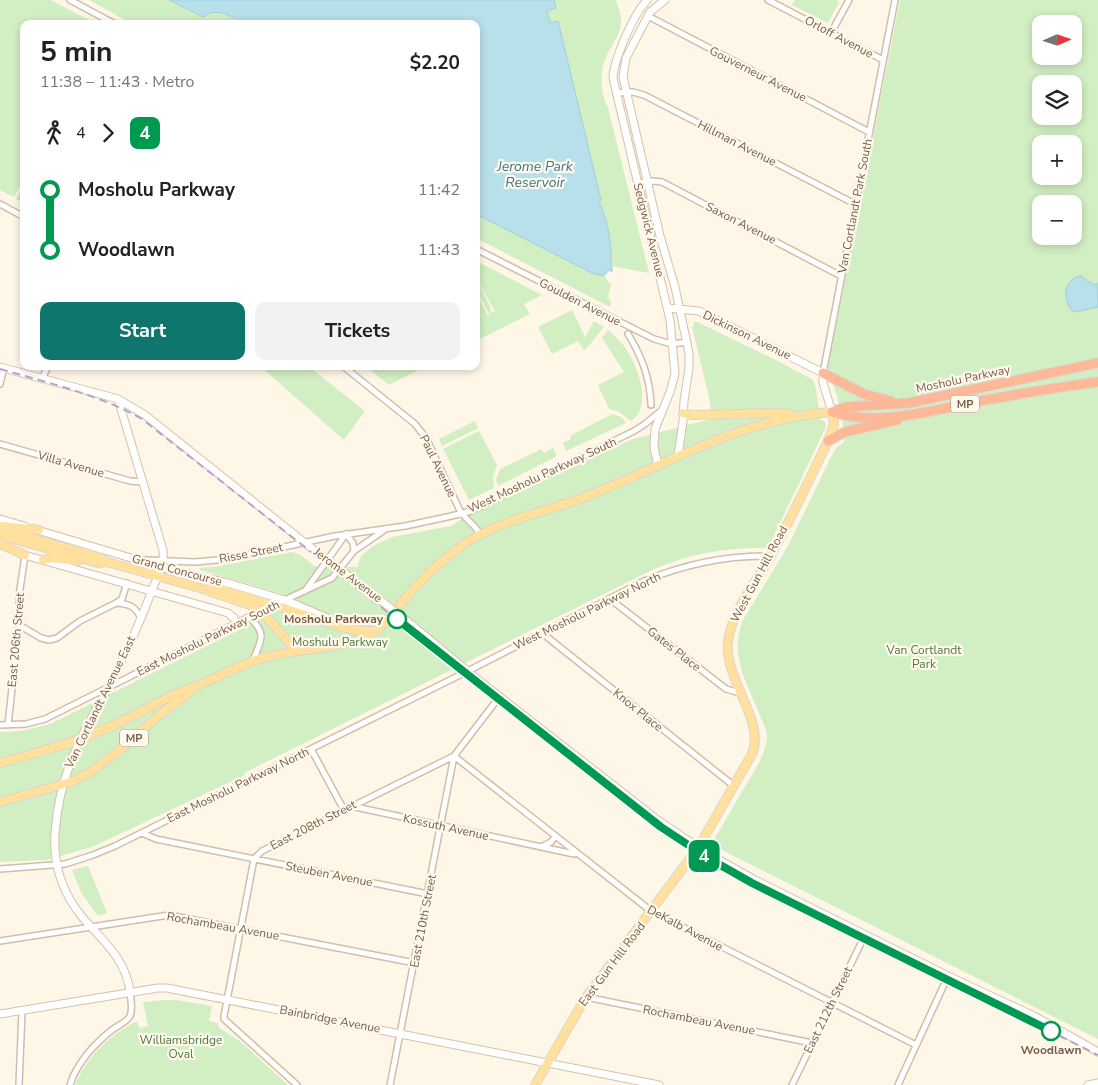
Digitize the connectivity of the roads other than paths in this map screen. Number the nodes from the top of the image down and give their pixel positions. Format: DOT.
graph roads {
  1 [pos="70,0"];
  2 [pos="665,0"];
  3 [pos="768,0"];
  4 [pos="849,0"];
  5 [pos="895,0"];
  6 [pos="650,2"];
  7 [pos="648,16"];
  8 [pos="108,20"];
  9 [pos="831,33"];
  10 [pos="883,60"];
  11 [pos="626,92"];
  12 [pos="616,93"];
  13 [pos="869,132"];
  14 [pos="647,182"];
  15 [pos="638,183"];
  16 [pos="0,204"];
  17 [pos="855,204"];
  18 [pos="20,215"];
  19 [pos="480,251"];
  20 [pos="841,276"];
  21 [pos="668,308"];
  22 [pos="680,308"];
  23 [pos="628,334"];
  24 [pos="687,342"];
  25 [pos="672,344"];
  26 [pos="1098,363"];
  27 [pos="2,367"];
  28 [pos="46,370"];
  29 [pos="347,370"];
  30 [pos="823,374"];
  31 [pos="42,379"];
  32 [pos="1098,382"];
  33 [pos="0,384"];
  34 [pos="118,400"];
  35 [pos="909,403"];
  36 [pos="651,405"];
  37 [pos="662,410"];
  38 [pos="832,412"];
  39 [pos="683,413"];
  40 [pos="911,414"];
  41 [pos="799,415"];
  42 [pos="828,441"];
  43 [pos="0,444"];
  44 [pos="678,456"];
  45 [pos="658,465"];
  46 [pos="142,482"];
  47 [pos="461,513"];
  48 [pos="0,519"];
  49 [pos="0,527"];
  50 [pos="385,529"];
  51 [pos="39,530"];
  52 [pos="346,534"];
  53 [pos="480,534"];
  54 [pos="0,535"];
  55 [pos="305,543"];
  56 [pos="0,544"];
  57 [pos="0,548"];
  58 [pos="354,551"];
  59 [pos="25,555"];
  60 [pos="770,556"];
  61 [pos="43,560"];
  62 [pos="327,560"];
  63 [pos="98,562"];
  64 [pos="107,562"];
  65 [pos="162,564"];
  66 [pos="340,569"];
  67 [pos="157,576"];
  68 [pos="127,583"];
  69 [pos="200,588"];
  70 [pos="152,591"];
  71 [pos="304,591"];
  72 [pos="610,599"];
  73 [pos="285,600"];
  74 [pos="116,604"];
  75 [pos="274,605"];
  76 [pos="261,611"];
  77 [pos="249,617"];
  78 [pos="141,618"];
  79 [pos="236,624"];
  80 [pos="19,625"];
  81 [pos="351,630"];
  82 [pos="375,631"];
  83 [pos="542,633"];
  84 [pos="296,650"];
  85 [pos="252,662"];
  86 [pos="467,671"];
  87 [pos="201,684"];
  88 [pos="108,688"];
  89 [pos="740,693"];
  90 [pos="500,696"];
  91 [pos="0,725"];
  92 [pos="8,725"];
  93 [pos="80,740"];
  94 [pos="311,749"];
  95 [pos="454,756"];
  96 [pos="0,763"];
  97 [pos="62,784"];
  98 [pos="734,786"];
  99 [pos="0,802"];
  100 [pos="352,806"];
  101 [pos="344,810"];
  102 [pos="442,826"];
  103 [pos="142,833"];
  104 [pos="555,837"];
  105 [pos="541,847"];
  106 [pos="698,848"];
  107 [pos="577,854"];
  108 [pos="254,859"];
  109 [pos="56,865"];
  110 [pos="0,869"];
  111 [pos="428,894"];
  112 [pos="651,911"];
  113 [pos="91,926"];
  114 [pos="241,928"];
  115 [pos="865,935"];
  116 [pos="0,941"];
  117 [pos="415,962"];
  118 [pos="948,976"];
  119 [pos="130,993"];
  120 [pos="586,997"];
  121 [pos="226,999"];
  122 [pos="832,1003"];
  123 [pos="22,1011"];
  124 [pos="0,1014"];
  125 [pos="400,1033"];
  126 [pos="812,1043"];
  127 [pos="916,1045"];
  128 [pos="1098,1052"];
  129 [pos="547,1063"];
  130 [pos="1098,1083"];
  131 [pos="19,1085"];
  132 [pos="70,1085"];
  133 [pos="297,1085"];
  134 [pos="390,1085"];
  135 [pos="535,1085"];
  136 [pos="656,1085"];
  137 [pos="792,1085"];
  138 [pos="898,1085"];
  139 [pos="1088,1085"];
  1 -- 8 [label="street"];
  2 -- 6 [label="main road"];
  3 -- 9 [label="street, Orloff Avenue"];
  4 -- 9 [label="street"];
  5 -- 10 [label="street, Van Cortlandt Park South"];
  6 -- 7 [label="main road, Sedgwick Avenue"];
  6 -- 12 [label="main road, Sedgwick Avenue"];
  7 -- 11 [label="main road, Sedgwick Avenue"];
  7 -- 13 [label="street, Gouverneur Avenue"];
  9 -- 10 [label="street, Orloff Avenue"];
  10 -- 13 [label="street, Van Cortlandt Park South"];
  11 -- 12 [label="street, Hillman Avenue"];
  11 -- 14 [label="main road, Sedgwick Avenue"];
  11 -- 17 [label="street, Hillman Avenue"];
  12 -- 15 [label="main road, Sedgwick Avenue"];
  13 -- 17 [label="street, Van Cortlandt Park South"];
  14 -- 15 [label="street, Saxon Avenue"];
  14 -- 20 [label="street, Saxon Avenue"];
  14 -- 22 [label="main road, Sedgwick Avenue"];
  15 -- 21 [label="main road, Sedgwick Avenue"];
  16 -- 18 [label="street"];
  17 -- 20 [label="street, Van Cortlandt Park South"];
  19 -- 25 [label="street, Goulden Avenue"];
  20 -- 30 [label="street, Van Cortlandt Park South"];
  21 -- 22 [label="main road, Dickinson Avenue"];
  21 -- 25 [label="main road, Sedgwick Avenue"];
  22 -- 24 [label="main road, Sedgwick Avenue"];
  22 -- 30 [label="main road, Dickinson Avenue"];
  23 -- 36 [label="street"];
  24 -- 25 [label="street, Goulden Avenue"];
  24 -- 39 [label="main road, Sedgwick Avenue"];
  25 -- 37 [label="main road, Sedgwick Avenue"];
  26 -- 35 [label="highway, Mosholu Parkway / MP"];
  27 -- 31 [label="main road, Jerome Avenue"];
  27 -- 33 [label="street"];
  28 -- 31 [label="street"];
  29 -- 47 [label="street, Paul Avenue"];
  30 -- 35 [label="highway"];
  30 -- 38 [label="main road, Van Cortlandt Park South"];
  31 -- 34 [label="main road, Jerome Avenue"];
  32 -- 40 [label="highway, Mosholu Parkway / MP"];
  34 -- 46 [label="main road"];
  34 -- 55 [label="main road, Jerome Avenue"];
  35 -- 38 [label="highway, Mosholu Parkway / MP"];
  37 -- 45 [label="main road, Sedgwick Avenue"];
  37 -- 47 [label="street, West Mosholu Parkway South"];
  38 -- 40 [label="highway, Mosholu Parkway / MP"];
  38 -- 41 [label="main road, Mosholu Parkway / MP"];
  38 -- 42 [label="main road, West Gun Hill Road"];
  39 -- 41 [label="main road"];
  39 -- 44 [label="main road, Sedgwick Avenue"];
  40 -- 42 [label="highway"];
  41 -- 44 [label="main road, Mosholu Parkway / MP"];
  42 -- 60 [label="main road, West Gun Hill Road"];
  43 -- 46 [label="street, Villa Avenue"];
  44 -- 45 [label="main road, Mosholu Parkway / MP"];
  45 -- 53 [label="main road, Mosholu Parkway / MP"];
  46 -- 65 [label="main road"];
  47 -- 50 [label="street, West Mosholu Parkway South"];
  47 -- 53 [label="street, Paul Avenue"];
  48 -- 51 [label="main road, Grand Concourse"];
  49 -- 51 [label="main road"];
  49 -- 64 [label="main road, Grand Concourse"];
  50 -- 52 [label="street, West Mosholu Parkway South"];
  50 -- 58 [label="street, West Mosholu Parkway South"];
  51 -- 65 [label="main road, Grand Concourse"];
  52 -- 55 [label="street, West Mosholu Parkway South"];
  52 -- 58 [label="street"];
  52 -- 62 [label="street"];
  53 -- 82 [label="main road, Mosholu Parkway / MP"];
  54 -- 63 [label="main road, Grand Concourse"];
  55 -- 62 [label="main road, Jerome Avenue"];
  55 -- 65 [label="street, Risse Street"];
  56 -- 59 [label="main road"];
  57 -- 59 [label="main road, Grand Concourse"];
  58 -- 66 [label="street, West Mosholu Parkway South"];
  59 -- 61 [label="main road, Grand Concourse"];
  59 -- 80 [label="street, East 206th Street"];
  60 -- 72 [label="street, West Mosholu Parkway North"];
  60 -- 89 [label="main road, West Gun Hill Road"];
  61 -- 63 [label="main road"];
  61 -- 68 [label="main road, Grand Concourse"];
  62 -- 66 [label="main road, Jerome Avenue"];
  62 -- 71 [label="street, East Mosholu Parkway South"];
  63 -- 64 [label="main road, Grand Concourse"];
  64 -- 67 [label="main road, Grand Concourse"];
  65 -- 67 [label="main road, Van Cortlandt Avenue East"];
  65 -- 73 [label="main road, Grand Concourse"];
  66 -- 71 [label="street, East Mosholu Parkway South"];
  66 -- 86 [label="main road, Jerome Avenue, bridge"];
  67 -- 69 [label="main road, Grand Concourse"];
  67 -- 70 [label="main road, Van Cortlandt Avenue East"];
  68 -- 70 [label="main road, Grand Concourse"];
  68 -- 74 [label="street"];
  69 -- 75 [label="main road, Grand Concourse"];
  69 -- 76 [label="main road, Grand Concourse"];
  70 -- 78 [label="main road, Van Cortlandt Avenue East"];
  70 -- 79 [label="main road, Grand Concourse"];
  71 -- 73 [label="street, East Mosholu Parkway South"];
  72 -- 83 [label="street, West Mosholu Parkway North"];
  72 -- 89 [label="street, Gates Place"];
  73 -- 75 [label="street, East Mosholu Parkway South"];
  73 -- 81 [label="main road, Grand Concourse"];
  74 -- 78 [label="street"];
  74 -- 80 [label="street"];
  75 -- 76 [label="street, East Mosholu Parkway South"];
  75 -- 81 [label="main road, Grand Concourse"];
  76 -- 77 [label="street, East Mosholu Parkway South"];
  76 -- 84 [label="main road, Grand Concourse"];
  77 -- 79 [label="street, East Mosholu Parkway South"];
  77 -- 85 [label="street"];
  78 -- 88 [label="main road, Van Cortlandt Avenue East"];
  79 -- 88 [label="street, East Mosholu Parkway South"];
  80 -- 92 [label="street, East 206th Street"];
  81 -- 82 [label="main road, Grand Concourse"];
  82 -- 84 [label="main road, Mosholu Parkway / MP"];
  83 -- 86 [label="street, West Mosholu Parkway North"];
  83 -- 98 [label="street, Knox Place"];
  84 -- 85 [label="main road, Mosholu Parkway / MP"];
  85 -- 87 [label="main road, Mosholu Parkway / MP"];
  86 -- 90 [label="main road, Jerome Avenue"];
  86 -- 94 [label="street, East Mosholu Parkway North"];
  87 -- 93 [label="main road, Mosholu Parkway / MP"];
  87 -- 97 [label="main road, Mosholu Parkway / MP"];
  88 -- 92 [label="street, East Mosholu Parkway South"];
  88 -- 93 [label="main road, Van Cortlandt Avenue East"];
  89 -- 98 [label="main road, West Gun Hill Road"];
  90 -- 95 [label="street, East 208th Street"];
  90 -- 106 [label="main road, Jerome Avenue"];
  91 -- 92 [label="street, East Mosholu Parkway South"];
  93 -- 96 [label="main road, Mosholu Parkway / MP"];
  93 -- 97 [label="main road, Van Cortlandt Avenue East"];
  94 -- 101 [label="street"];
  94 -- 103 [label="street, East Mosholu Parkway North"];
  95 -- 100 [label="street, East 208th Street"];
  95 -- 102 [label="street, East 210th Street"];
  95 -- 104 [label="street, DeKalb Avenue"];
  97 -- 99 [label="main road, Mosholu Parkway / MP"];
  97 -- 109 [label="main road, Van Cortlandt Avenue East"];
  98 -- 106 [label="main road, West Gun Hill Road"];
  100 -- 101 [label="street, East 208th Street"];
  100 -- 102 [label="street, Kossuth Avenue"];
  101 -- 108 [label="street, East 208th Street"];
  102 -- 105 [label="street, Kossuth Avenue"];
  102 -- 111 [label="street, East 210th Street"];
  103 -- 108 [label="street, Steuben Avenue"];
  103 -- 109 [label="street, East Mosholu Parkway North"];
  104 -- 105 [label="street"];
  104 -- 107 [label="street, DeKalb Avenue"];
  105 -- 107 [label="street, Kossuth Avenue"];
  106 -- 112 [label="main road, East Gun Hill Road"];
  106 -- 115 [label="main road, Jerome Avenue"];
  107 -- 112 [label="street, DeKalb Avenue"];
  108 -- 111 [label="street, Steuben Avenue"];
  108 -- 114 [label="street"];
  109 -- 110 [label="street, East Mosholu Parkway North"];
  109 -- 113 [label="main road, Van Cortlandt Avenue East"];
  111 -- 117 [label="street, East 210th Street"];
  112 -- 120 [label="main road, East Gun Hill Road"];
  112 -- 122 [label="street, DeKalb Avenue"];
  113 -- 114 [label="street, Rochambeau Avenue"];
  113 -- 116 [label="street, Rochambeau Avenue"];
  113 -- 119 [label="main road, Van Cortlandt Avenue East"];
  114 -- 117 [label="street, Rochambeau Avenue"];
  114 -- 121 [label="street"];
  115 -- 118 [label="main road, Jerome Avenue"];
  115 -- 122 [label="street, East 212th Street"];
  117 -- 125 [label="street, East 210th Street"];
  118 -- 127 [label="street"];
  118 -- 128 [label="main road, Jerome Avenue"];
  119 -- 121 [label="main road, Bainbridge Avenue"];
  119 -- 123 [label="main road, Bainbridge Avenue"];
  119 -- 132 [label="street"];
  120 -- 126 [label="street, Rochambeau Avenue"];
  120 -- 129 [label="main road, East Gun Hill Road"];
  121 -- 125 [label="main road, Bainbridge Avenue"];
  121 -- 133 [label="street"];
  122 -- 126 [label="street, East 212th Street"];
  122 -- 127 [label="street, DeKalb Avenue"];
  123 -- 124 [label="main road, Bainbridge Avenue"];
  123 -- 131 [label="street"];
  125 -- 129 [label="main road, Bainbridge Avenue"];
  125 -- 134 [label="street, East 210th Street"];
  126 -- 137 [label="street, East 212th Street"];
  127 -- 138 [label="street"];
  129 -- 135 [label="main road, East Gun Hill Road"];
  129 -- 136 [label="main road, Bainbridge Avenue"];
  130 -- 139 [label="main road"];
}
